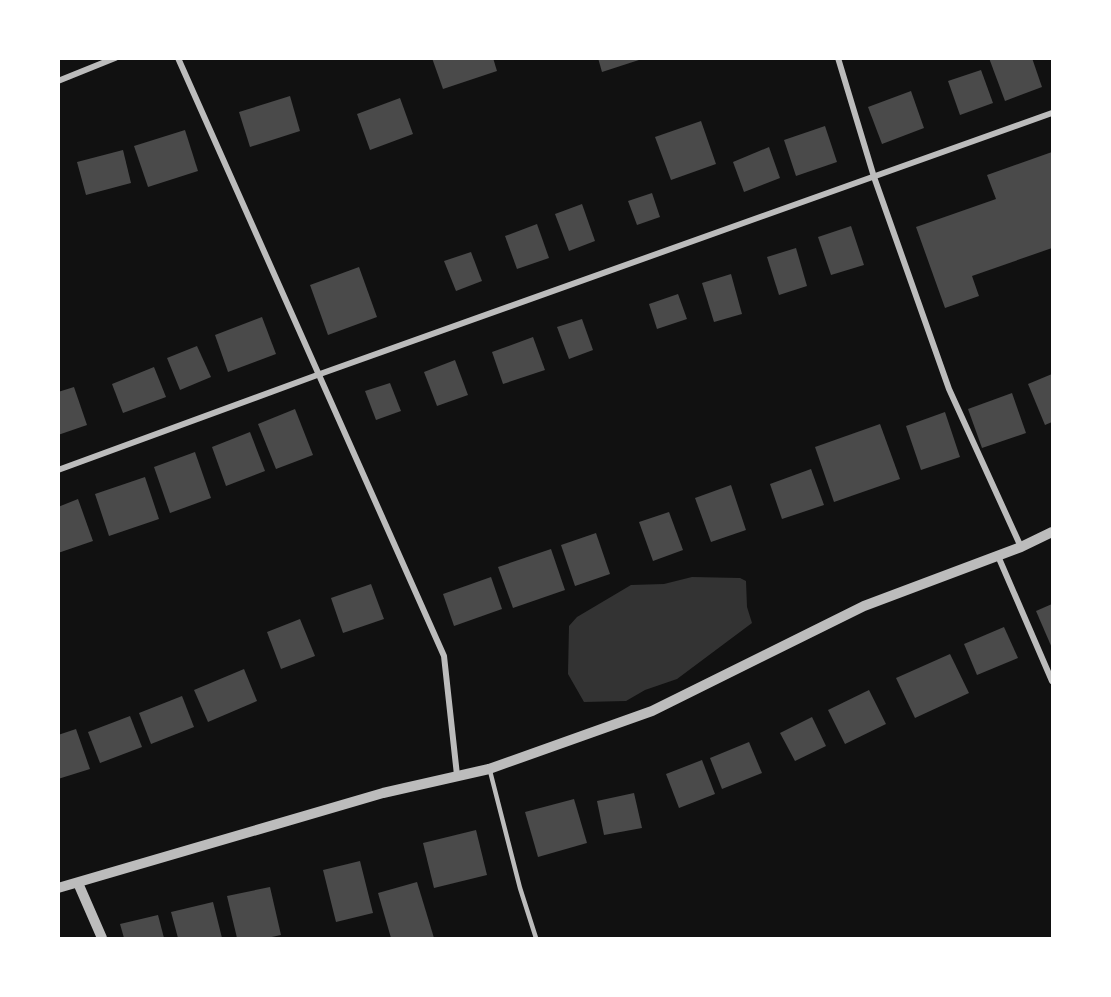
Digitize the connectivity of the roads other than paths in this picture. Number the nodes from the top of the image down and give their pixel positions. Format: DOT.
graph roads {
  1 [pos="115,58"];
  2 [pos="178,58"];
  3 [pos="838,58"];
  4 [pos="58,81"];
  5 [pos="1053,113"];
  6 [pos="874,177"];
  7 [pos="320,374"];
  8 [pos="58,470"];
  9 [pos="1053,532"];
  10 [pos="1021,547"];
  11 [pos="998,556"];
  12 [pos="1053,681"];
  13 [pos="489,769"];
  14 [pos="457,775"];
  15 [pos="78,883"];
  16 [pos="58,888"];
  17 [pos="102,939"];
  18 [pos="536,939"];
  1 -- 4 [label="street"];
  2 -- 7 [label="street"];
  3 -- 6 [label="street"];
  5 -- 6 [label="street"];
  6 -- 7 [label="street"];
  6 -- 10 [label="street"];
  7 -- 8 [label="street"];
  7 -- 14 [label="street"];
  9 -- 10 [label="street"];
  10 -- 11 [label="street"];
  11 -- 12 [label="street"];
  11 -- 13 [label="street"];
  13 -- 14 [label="street"];
  13 -- 18 [label="lane"];
  14 -- 15 [label="street"];
  15 -- 16 [label="street"];
  15 -- 17 [label="street"];
}
